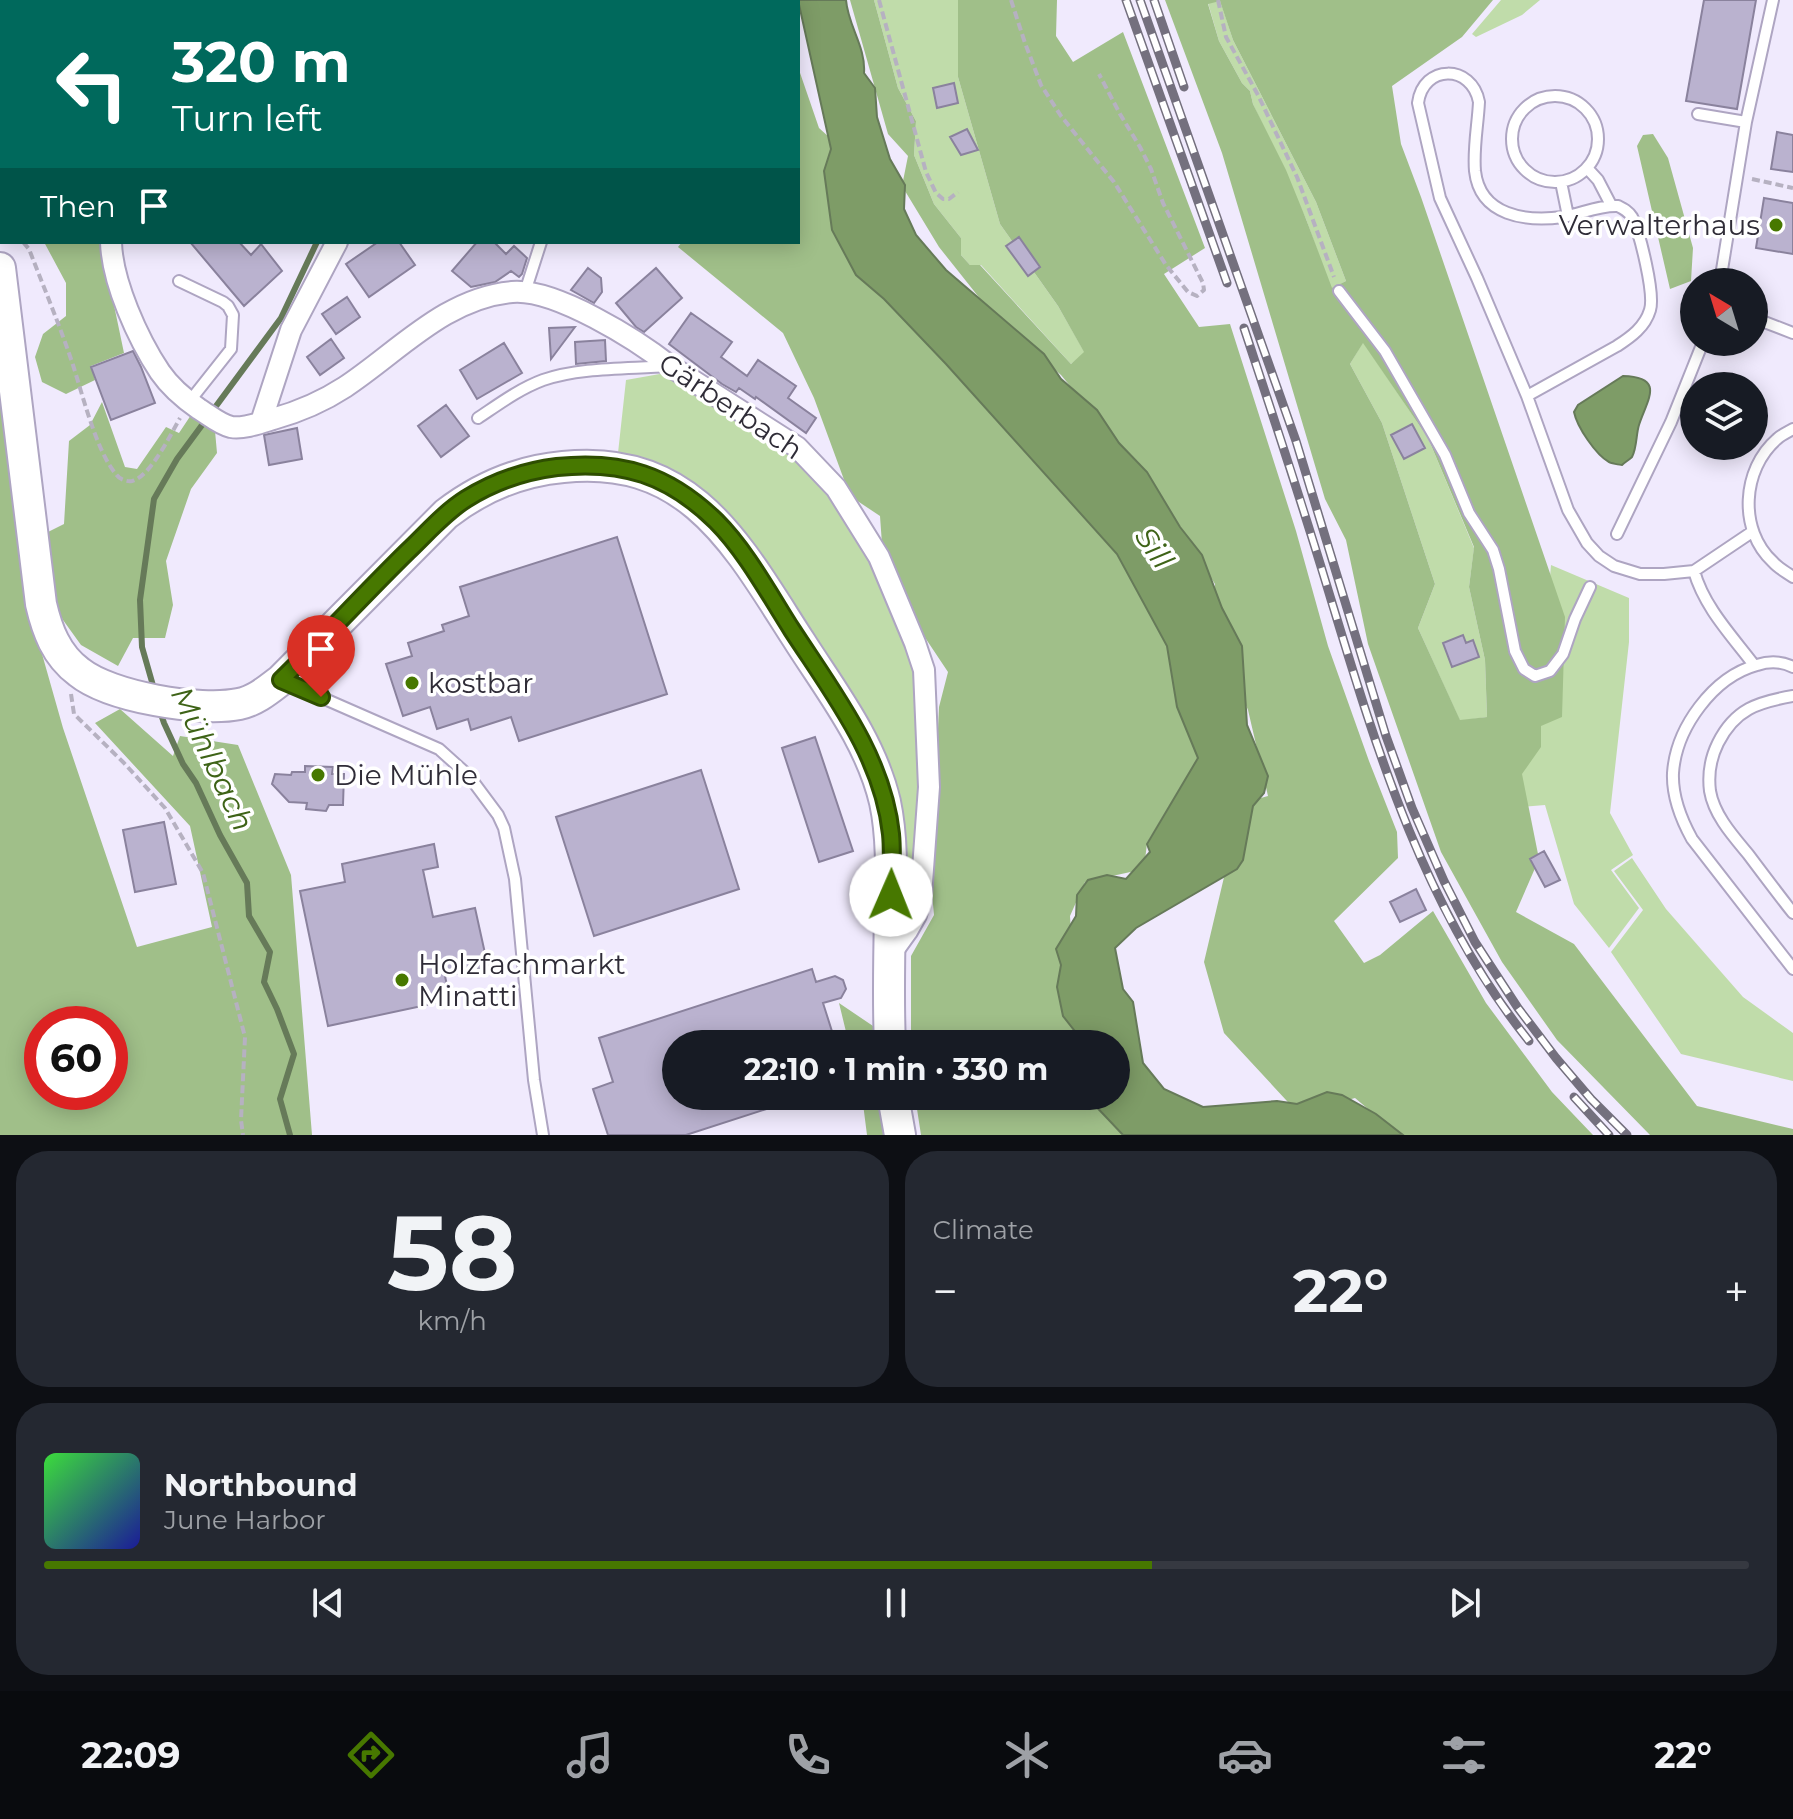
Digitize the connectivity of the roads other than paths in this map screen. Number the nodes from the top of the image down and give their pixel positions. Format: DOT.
graph roads {
  1 [pos="1773,0"];
  2 [pos="1698,114"];
  3 [pos="1746,122"];
  4 [pos="1587,168"];
  5 [pos="1561,182"];
  6 [pos="1611,205"];
  7 [pos="1568,216"];
  8 [pos="111,244"];
  9 [pos="336,244"];
  10 [pos="540,244"];
  11 [pos="0,268"];
  12 [pos="1722,268"];
  13 [pos="179,281"];
  14 [pos="1339,291"];
  15 [pos="525,292"];
  16 [pos="1768,323"];
  17 [pos="1793,333"];
  18 [pos="1697,356"];
  19 [pos="670,366"];
  20 [pos="1527,396"];
  21 [pos="195,406"];
  22 [pos="478,418"];
  23 [pos="261,422"];
  24 [pos="1793,429"];
  25 [pos="1752,532"];
  26 [pos="1617,534"];
  27 [pos="1694,571"];
  28 [pos="1793,577"];
  29 [pos="1590,587"];
  30 [pos="1754,665"];
  31 [pos="1793,667"];
  32 [pos="281,680"];
  33 [pos="1793,696"];
  34 [pos="1793,913"];
  35 [pos="889,956"];
  36 [pos="1793,969"];
  37 [pos="890,1030"];
  38 [pos="896,1110"];
  39 [pos="543,1135"];
  40 [pos="900,1135"];
  1 -- 3 [label="lane"];
  2 -- 3 [label="lane"];
  3 -- 12 [label="lane"];
  4 -- 5 [label="lane"];
  4 -- 5 [label="lane"];
  4 -- 6 [label="lane"];
  5 -- 7 [label="lane"];
  6 -- 7 [label="lane"];
  6 -- 20 [label="lane"];
  7 -- 20 [label="lane"];
  8 -- 21 [label="street, Gärberbach"];
  9 -- 23 [label="street"];
  10 -- 15 [label="lane"];
  11 -- 32 [label="main road"];
  13 -- 21 [label="lane"];
  14 -- 29 [label="lane"];
  15 -- 19 [label="street, Gärberbach"];
  15 -- 23 [label="street, Gärberbach"];
  16 -- 17 [label="lane"];
  18 -- 26 [label="lane"];
  19 -- 22 [label="lane"];
  19 -- 35 [label="street, Gärberbach"];
  20 -- 27 [label="lane"];
  21 -- 23 [label="street, Gärberbach"];
  24 -- 25 [label="lane"];
  25 -- 27 [label="lane"];
  25 -- 28 [label="lane"];
  27 -- 30 [label="lane"];
  30 -- 31 [label="lane"];
  30 -- 36 [label="lane"];
  32 -- 35 [label="main road"];
  32 -- 39 [label="lane"];
  33 -- 34 [label="lane"];
  35 -- 37 [label="main road"];
  38 -- 40 [label="main road"];
}
